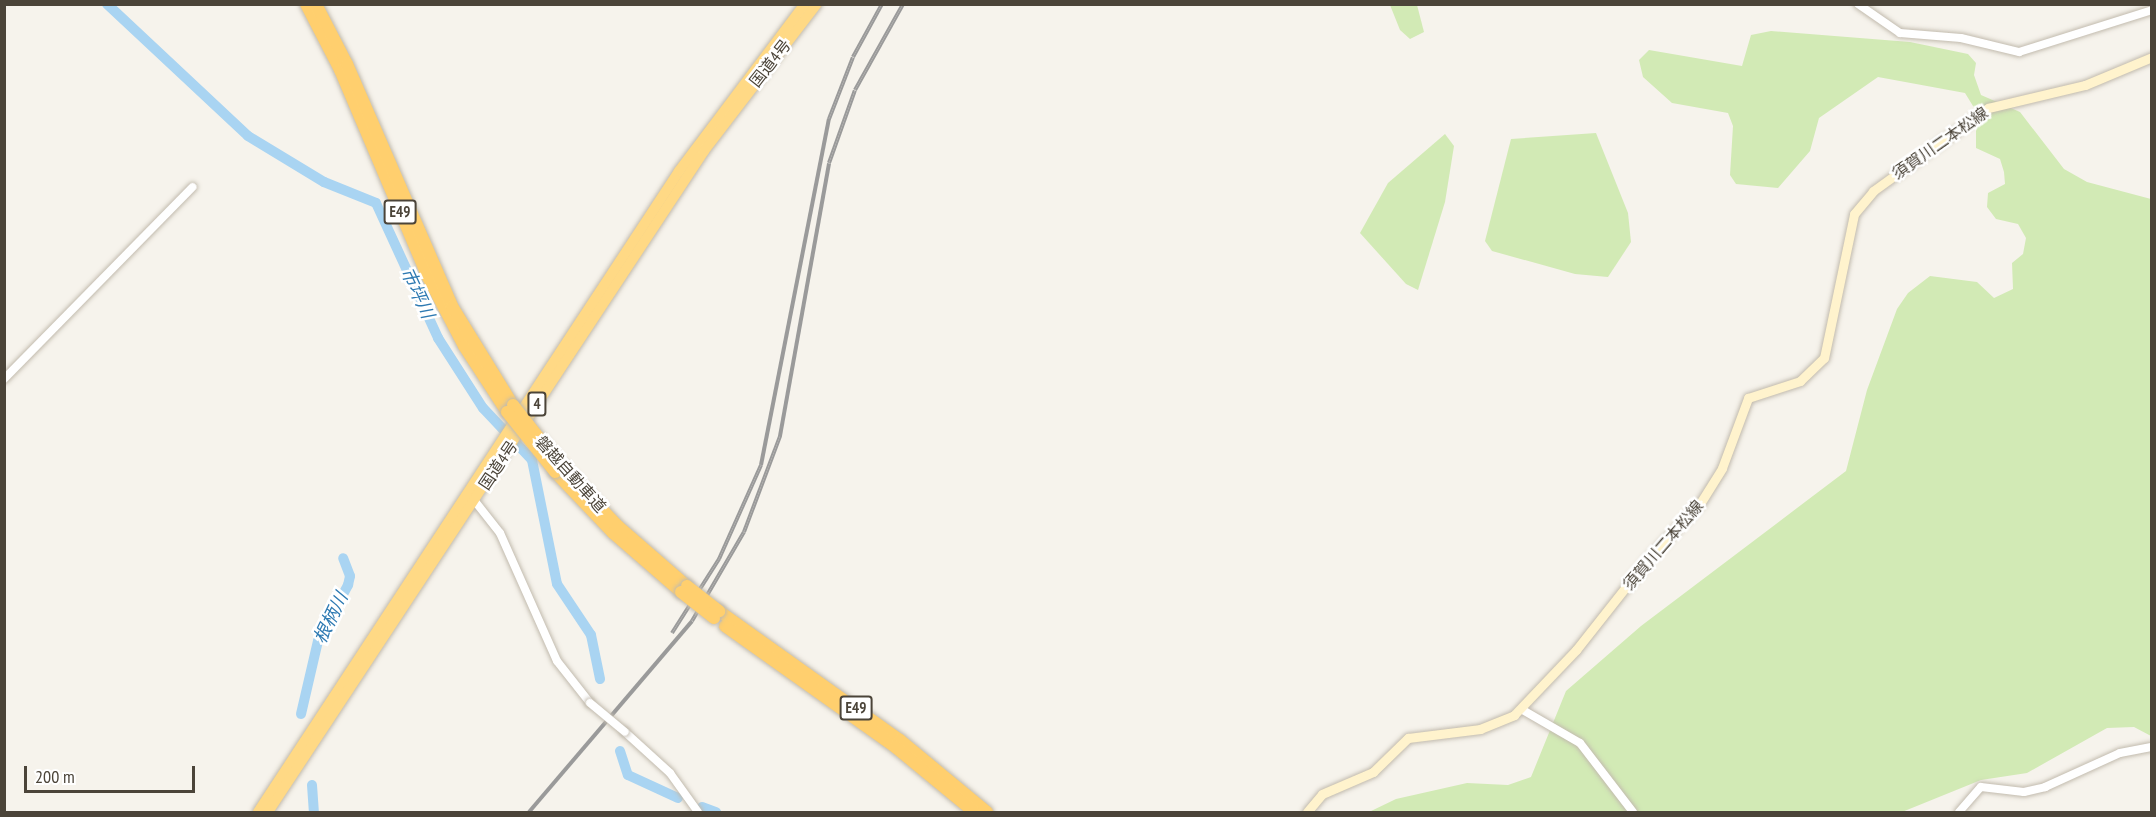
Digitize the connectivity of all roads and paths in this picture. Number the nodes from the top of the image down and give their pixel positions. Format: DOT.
graph roads {
  1 [pos="306,4"];
  2 [pos="316,4"];
  3 [pos="805,4"];
  4 [pos="817,4"];
  5 [pos="1857,4"];
  6 [pos="2151,10"];
  7 [pos="2151,57"];
  8 [pos="193,187"];
  9 [pos="4,379"];
  10 [pos="510,408"];
  11 [pos="474,500"];
  12 [pos="717,614"];
  13 [pos="1521,709"];
  14 [pos="2151,747"];
  15 [pos="258,813"];
  16 [pos="268,813"];
  17 [pos="698,813"];
  18 [pos="974,813"];
  19 [pos="987,813"];
  20 [pos="1307,813"];
  21 [pos="1633,813"];
  22 [pos="1959,813"];
  1 -- 10 [label="highway, 磐越自動車道 / E49"];
  2 -- 10 [label="highway, 磐越自動車道 / E49"];
  3 -- 15 [label="highway, 国道4号 / 4"];
  4 -- 11 [label="highway, 国道4号 / 4"];
  5 -- 6 [label="street"];
  7 -- 13 [label="main road, 須賀川二本松線"];
  8 -- 9 [label="street"];
  10 -- 12 [label="highway, 磐越自動車道 / E49, bridge"];
  11 -- 16 [label="highway, 国道4号 / 4"];
  11 -- 17 [label="street, bridge"];
  12 -- 18 [label="highway, 磐越自動車道 / E49"];
  12 -- 19 [label="highway, 磐越自動車道 / E49"];
  13 -- 20 [label="main road, 須賀川二本松線"];
  13 -- 21 [label="street"];
  14 -- 22 [label="street"];
}
